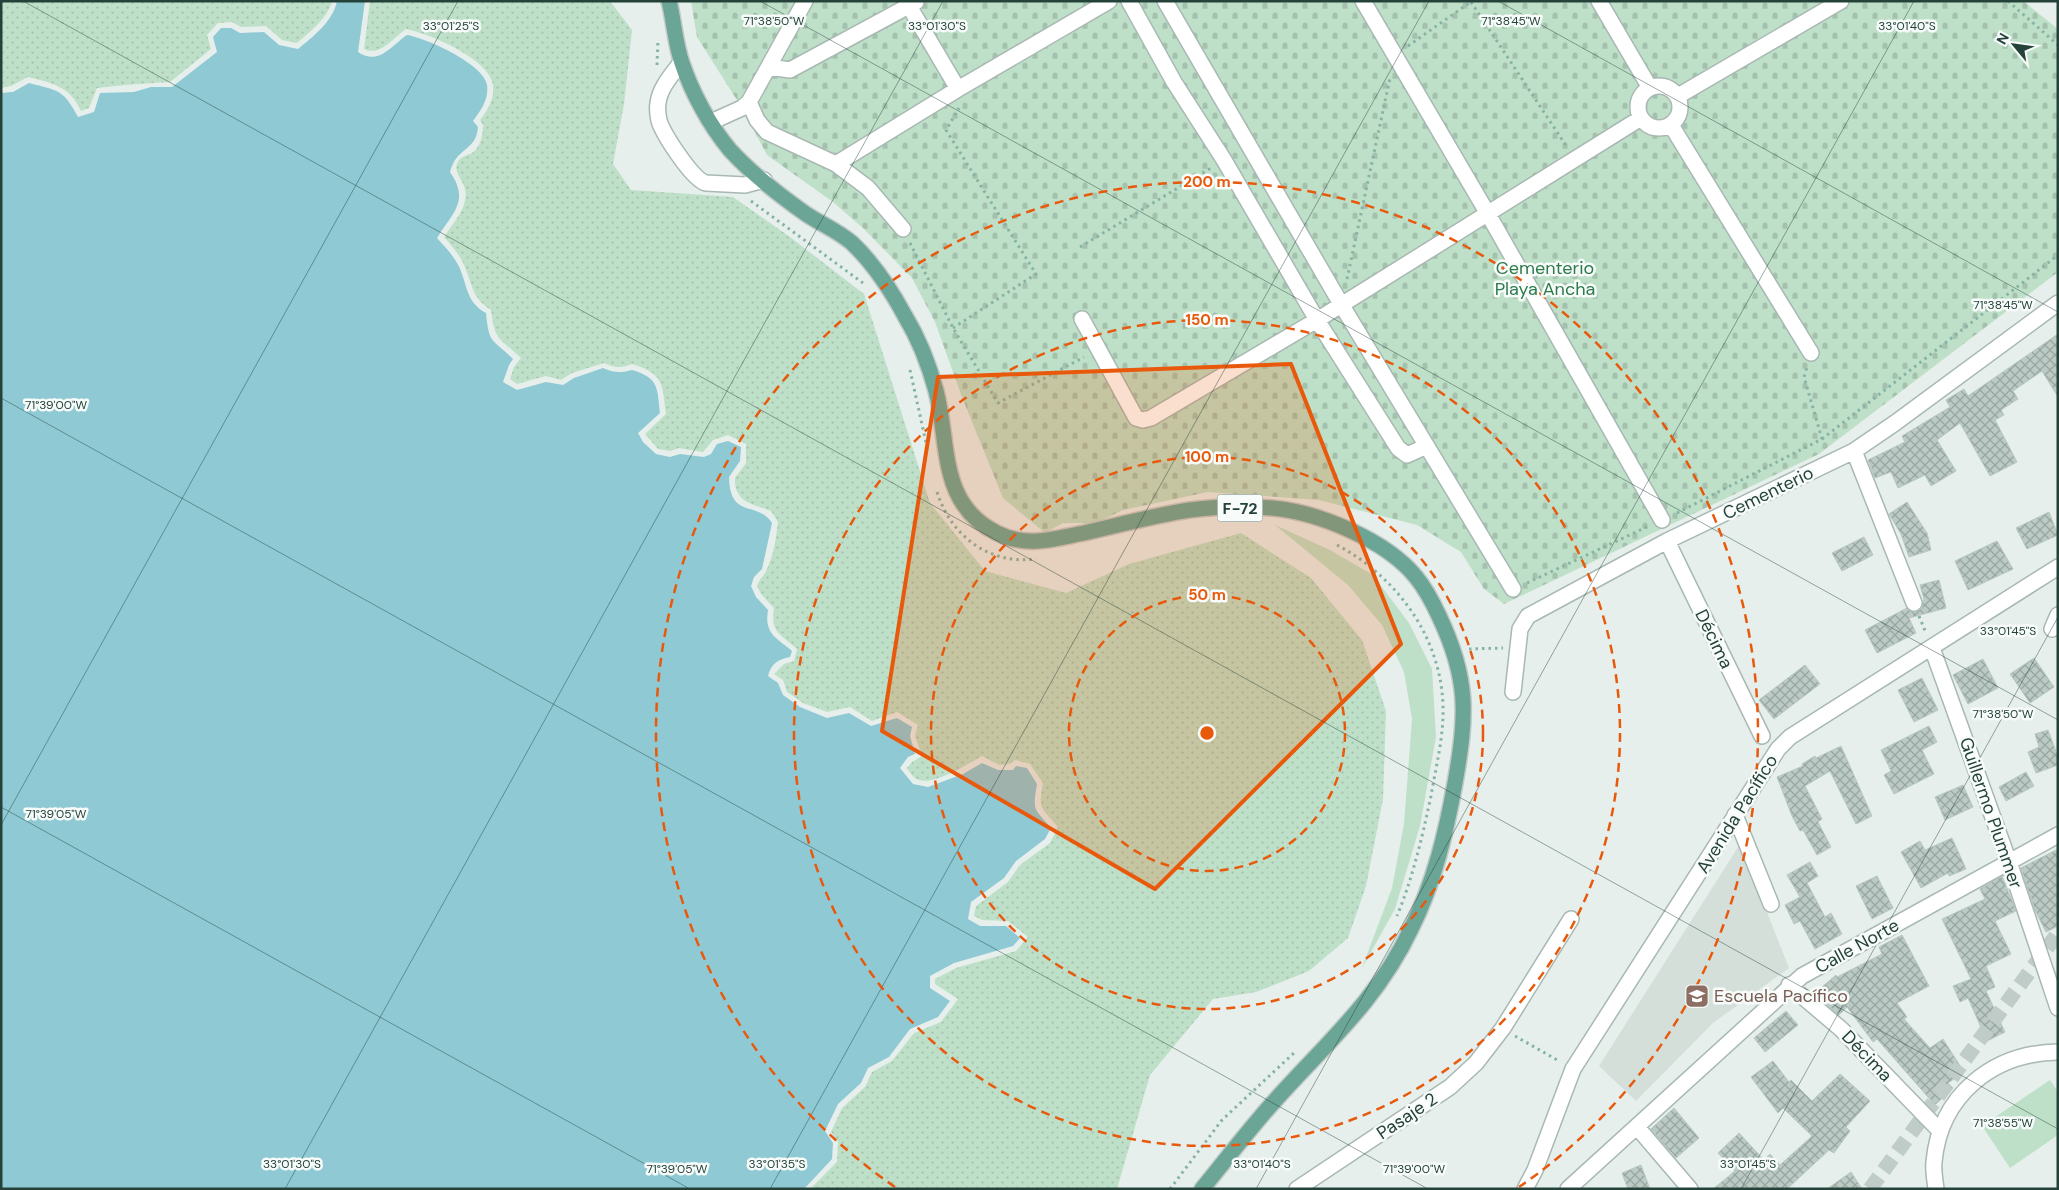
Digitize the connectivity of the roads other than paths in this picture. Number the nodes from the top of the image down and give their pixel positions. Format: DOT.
graph roads {
  1 [pos="669,1"];
  2 [pos="805,1"];
  3 [pos="1109,1"];
  4 [pos="1129,1"];
  5 [pos="1164,1"];
  6 [pos="1363,1"];
  7 [pos="1599,1"];
  8 [pos="1841,1"];
  9 [pos="910,3"];
  10 [pos="681,62"];
  11 [pos="769,67"];
  12 [pos="1650,88"];
  13 [pos="958,89"];
  14 [pos="1678,96"];
  15 [pos="749,102"];
  16 [pos="1641,118"];
  17 [pos="711,122"];
  18 [pos="1671,125"];
  19 [pos="836,164"];
  20 [pos="764,180"];
  21 [pos="1488,214"];
  22 [pos="903,229"];
  23 [pos="2058,303"];
  24 [pos="1341,304"];
  25 [pos="1082,319"];
  26 [pos="1317,320"];
  27 [pos="1811,353"];
  28 [pos="1427,446"];
  29 [pos="1854,451"];
  30 [pos="1662,520"];
  31 [pos="1666,542"];
  32 [pos="2058,567"];
  33 [pos="1513,589"];
  34 [pos="1914,604"];
  35 [pos="1932,648"];
  36 [pos="1514,692"];
  37 [pos="1762,736"];
  38 [pos="1736,815"];
  39 [pos="2058,835"];
  40 [pos="2009,862"];
  41 [pos="1772,904"];
  42 [pos="1571,919"];
  43 [pos="1789,986"];
  44 [pos="2058,1008"];
  45 [pos="2057,1050"];
  46 [pos="1637,1127"];
  47 [pos="1940,1131"];
  48 [pos="1535,1170"];
  49 [pos="1202,1189"];
  50 [pos="1297,1189"];
  51 [pos="1525,1189"];
  52 [pos="1536,1189"];
  53 [pos="1568,1189"];
  54 [pos="1690,1189"];
  55 [pos="1936,1189"];
  1 -- 10 [label="main road, F-72"];
  2 -- 11 [label="street"];
  3 -- 13 [label="street"];
  4 -- 26 [label="street"];
  5 -- 24 [label="street"];
  6 -- 21 [label="street"];
  7 -- 12 [label="street"];
  8 -- 14 [label="street"];
  9 -- 11 [label="street"];
  9 -- 13 [label="street"];
  10 -- 17 [label="main road, F-72"];
  10 -- 20 [label="street"];
  11 -- 15 [label="street"];
  12 -- 14 [label="street"];
  12 -- 16 [label="street"];
  13 -- 19 [label="street"];
  14 -- 18 [label="street"];
  15 -- 17 [label="street"];
  15 -- 19 [label="street"];
  16 -- 18 [label="street"];
  16 -- 21 [label="street"];
  17 -- 20 [label="main road, F-72"];
  18 -- 27 [label="street"];
  19 -- 22 [label="street"];
  20 -- 49 [label="main road, F-72"];
  21 -- 24 [label="street"];
  21 -- 30 [label="street"];
  23 -- 29 [label="street, Cementerio"];
  24 -- 26 [label="street"];
  24 -- 28 [label="street"];
  25 -- 26 [label="street"];
  26 -- 28 [label="street"];
  28 -- 33 [label="street"];
  29 -- 31 [label="street, Cementerio"];
  29 -- 34 [label="street"];
  31 -- 36 [label="street, Cementerio"];
  31 -- 37 [label="street, Décima"];
  32 -- 35 [label="street, Avenida Pacífico"];
  35 -- 38 [label="street, Avenida Pacífico"];
  35 -- 40 [label="street, Guillermo Plummer"];
  38 -- 41 [label="street"];
  38 -- 48 [label="street, Avenida Pacífico"];
  39 -- 40 [label="street, Calle Norte"];
  40 -- 43 [label="street, Calle Norte"];
  40 -- 44 [label="street, Guillermo Plummer"];
  42 -- 50 [label="street, Pasaje 2"];
  43 -- 46 [label="street, Calle Norte"];
  43 -- 47 [label="street, Décima"];
  45 -- 47 [label="street"];
  46 -- 53 [label="street, Calle Norte"];
  46 -- 54 [label="street"];
  47 -- 55 [label="street"];
  48 -- 51 [label="street, Avenida Pacífico"];
  48 -- 52 [label="street"];
}
